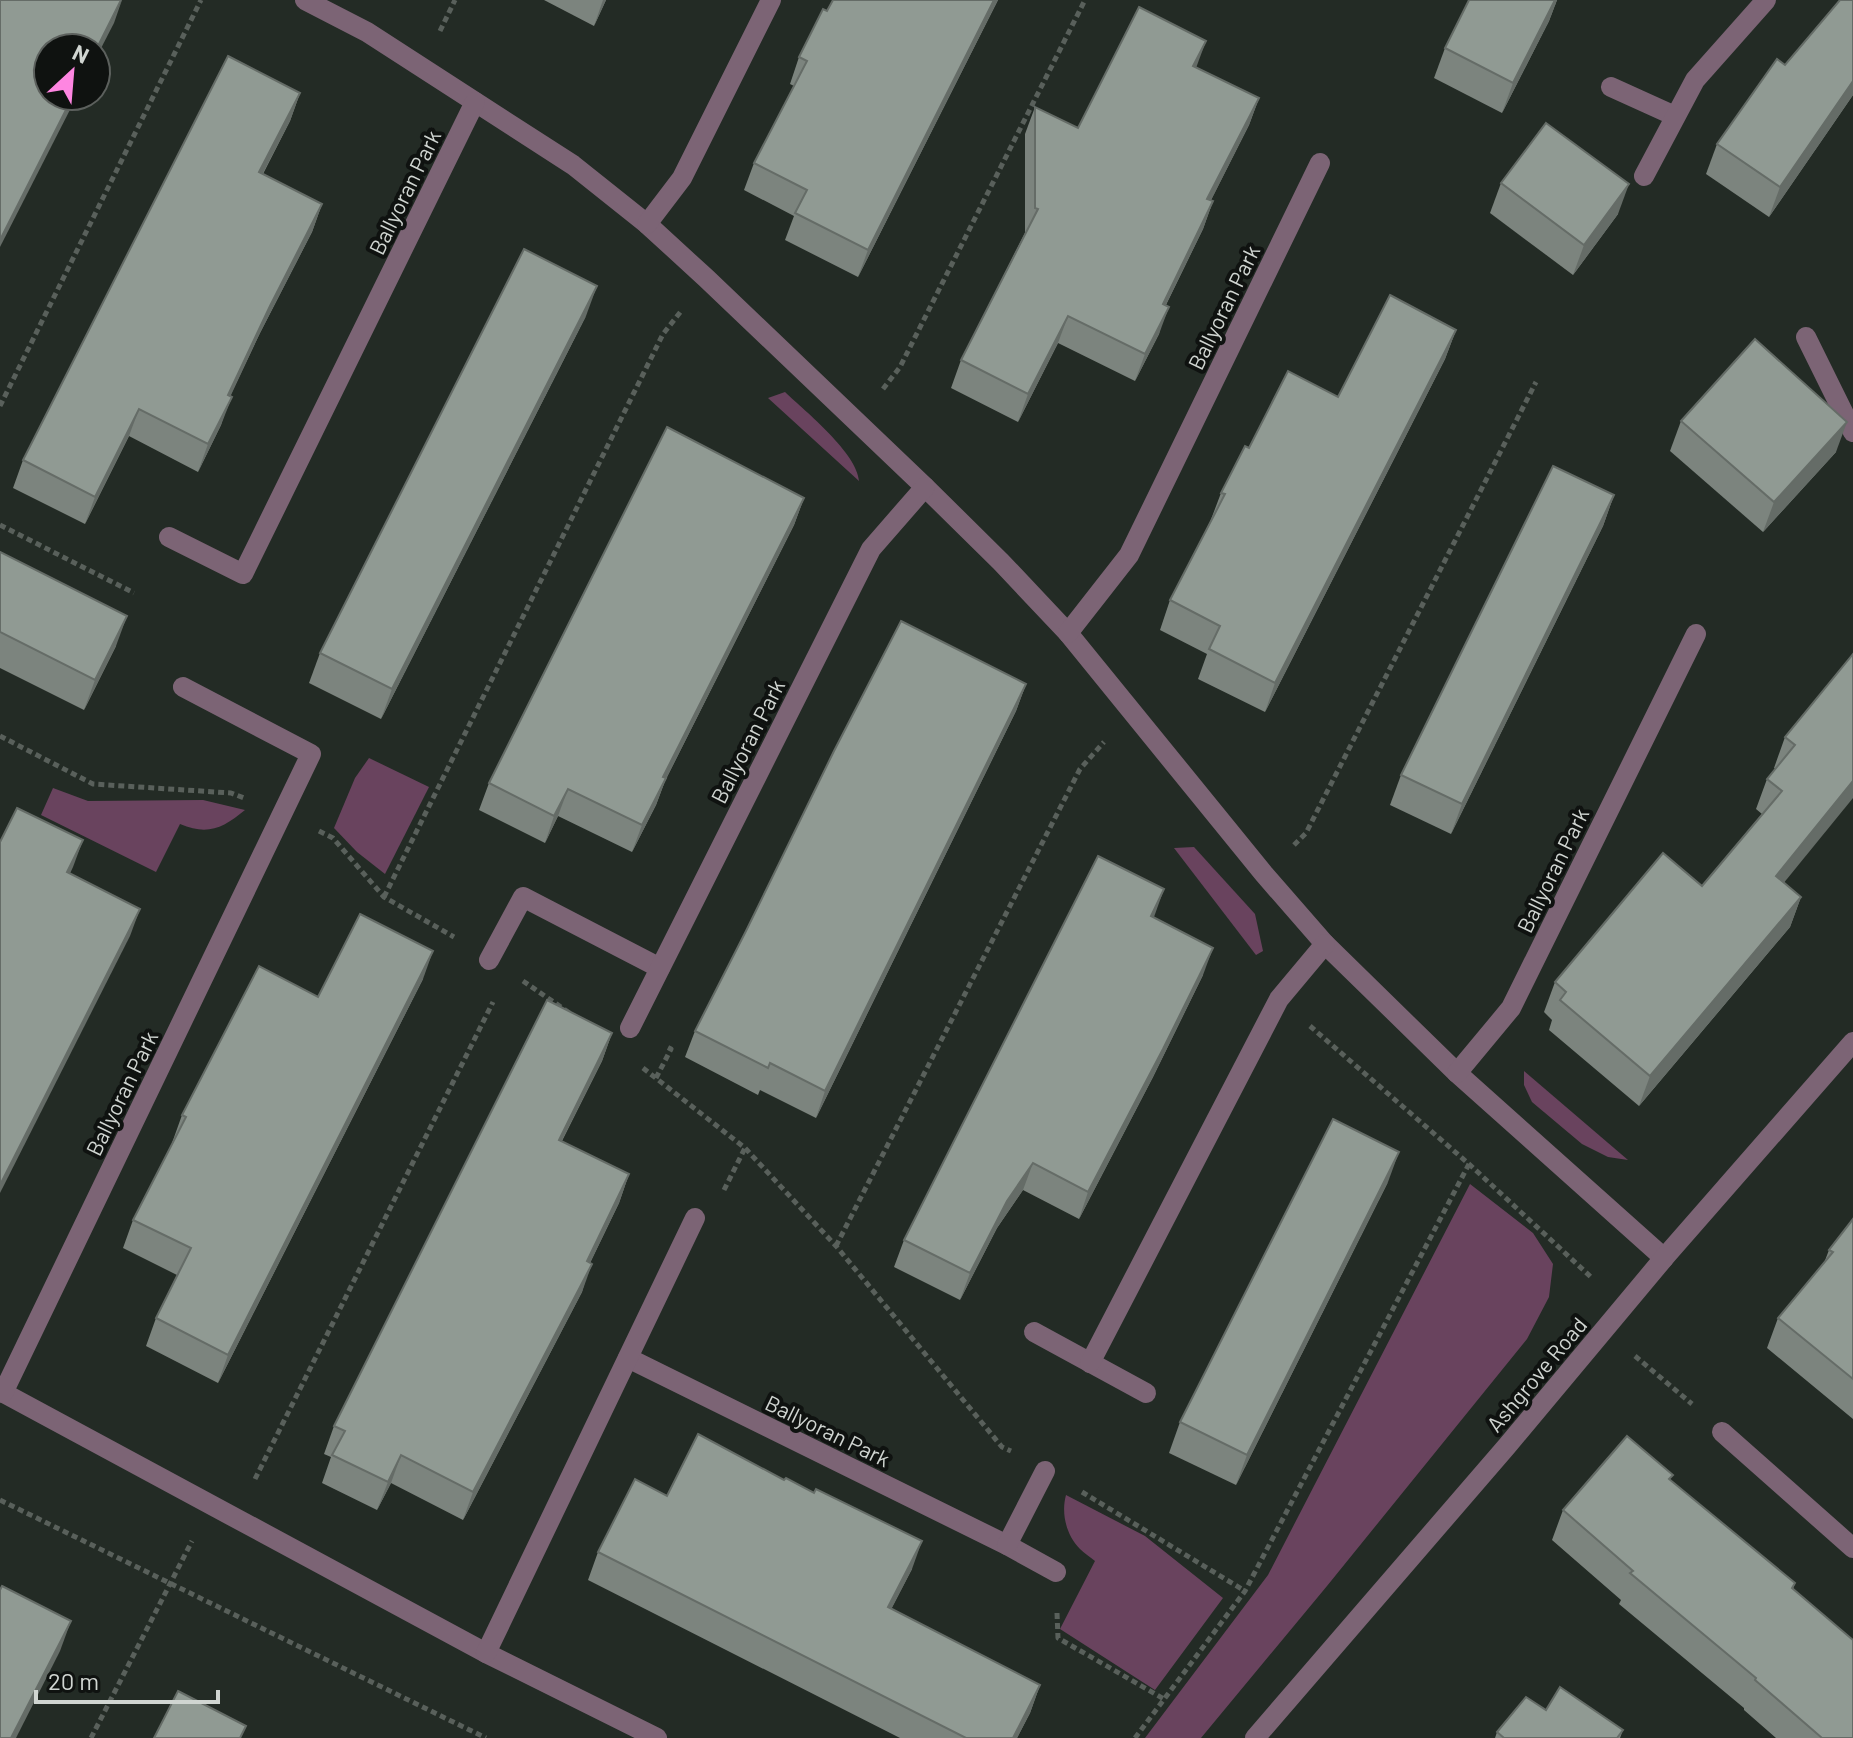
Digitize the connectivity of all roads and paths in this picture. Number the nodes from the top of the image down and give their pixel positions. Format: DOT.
graph roads {
  1 [pos="201,0"];
  2 [pos="305,0"];
  3 [pos="771,0"];
  4 [pos="1085,0"];
  5 [pos="1766,0"];
  6 [pos="1611,87"];
  7 [pos="475,102"];
  8 [pos="1675,116"];
  9 [pos="1320,163"];
  10 [pos="1644,176"];
  11 [pos="647,224"];
  12 [pos="706,278"];
  13 [pos="1806,337"];
  14 [pos="1536,382"];
  15 [pos="0,406"];
  16 [pos="857,422"];
  17 [pos="1853,432"];
  18 [pos="925,487"];
  19 [pos="0,525"];
  20 [pos="169,537"];
  21 [pos="134,593"];
  22 [pos="1068,633"];
  23 [pos="1696,634"];
  24 [pos="183,687"];
  25 [pos="1132,711"];
  26 [pos="0,736"];
  27 [pos="282,814"];
  28 [pos="1264,874"];
  29 [pos="384,897"];
  30 [pos="1325,944"];
  31 [pos="489,960"];
  32 [pos="660,968"];
  33 [pos="508,972"];
  34 [pos="1279,999"];
  35 [pos="579,1019"];
  36 [pos="630,1028"];
  37 [pos="1853,1042"];
  38 [pos="642,1068"];
  39 [pos="1457,1073"];
  40 [pos="1469,1164"];
  41 [pos="695,1218"];
  42 [pos="836,1246"];
  43 [pos="1664,1258"];
  44 [pos="1623,1307"];
  45 [pos="1605,1329"];
  46 [pos="1034,1332"];
  47 [pos="628,1358"];
  48 [pos="1090,1363"];
  49 [pos="1,1392"];
  50 [pos="1146,1393"];
  51 [pos="1722,1432"];
  52 [pos="1045,1471"];
  53 [pos="0,1500"];
  54 [pos="210,1504"];
  55 [pos="236,1518"];
  56 [pos="1851,1543"];
  57 [pos="1007,1545"];
  58 [pos="1056,1572"];
  59 [pos="170,1583"];
  60 [pos="1245,1591"];
  61 [pos="486,1653"];
  62 [pos="1164,1699"];
  63 [pos="91,1738"];
  64 [pos="486,1738"];
  65 [pos="657,1738"];
  66 [pos="1135,1738"];
  67 [pos="1255,1738"];
  1 -- 15 [label="path"];
  2 -- 7 [label="street"];
  3 -- 11 [label="street"];
  4 -- 16 [label="path"];
  5 -- 8 [label="street"];
  6 -- 8 [label="street"];
  7 -- 11 [label="street"];
  7 -- 20 [label="street, Ballyoran Park"];
  8 -- 10 [label="street"];
  9 -- 22 [label="street, Ballyoran Park"];
  11 -- 12 [label="street"];
  12 -- 16 [label="street"];
  12 -- 29 [label="path"];
  13 -- 17 [label="street"];
  14 -- 28 [label="path"];
  16 -- 18 [label="street"];
  18 -- 22 [label="street"];
  18 -- 32 [label="street, Ballyoran Park"];
  19 -- 21 [label="path"];
  22 -- 25 [label="street"];
  23 -- 39 [label="street, Ballyoran Park"];
  24 -- 27 [label="street, Ballyoran Park"];
  25 -- 28 [label="street"];
  25 -- 42 [label="path"];
  26 -- 27 [label="path"];
  27 -- 29 [label="path"];
  27 -- 49 [label="street, Ballyoran Park"];
  28 -- 30 [label="street"];
  29 -- 31 [label="path"];
  30 -- 34 [label="street"];
  30 -- 39 [label="street"];
  31 -- 32 [label="street"];
  31 -- 33 [label="path"];
  32 -- 36 [label="street, Ballyoran Park"];
  33 -- 35 [label="path"];
  33 -- 55 [label="path"];
  34 -- 40 [label="path"];
  34 -- 48 [label="street"];
  37 -- 43 [label="street, Ashgrove Road"];
  38 -- 42 [label="path"];
  39 -- 43 [label="street"];
  40 -- 44 [label="path"];
  40 -- 60 [label="path"];
  41 -- 47 [label="street"];
  42 -- 52 [label="path"];
  43 -- 44 [label="street, Ashgrove Road"];
  44 -- 45 [label="street, Ashgrove Road"];
  45 -- 51 [label="path"];
  45 -- 67 [label="street, Ashgrove Road"];
  46 -- 48 [label="street"];
  47 -- 57 [label="street, Ballyoran Park"];
  47 -- 61 [label="street"];
  48 -- 50 [label="street"];
  49 -- 54 [label="street, Ballyoran Park"];
  51 -- 56 [label="street"];
  52 -- 57 [label="street"];
  52 -- 60 [label="path"];
  53 -- 59 [label="path"];
  54 -- 55 [label="street, Ballyoran Park"];
  54 -- 59 [label="path"];
  55 -- 61 [label="street, Ballyoran Park"];
  57 -- 58 [label="street, Ballyoran Park"];
  58 -- 62 [label="path"];
  59 -- 63 [label="path"];
  59 -- 64 [label="path"];
  60 -- 62 [label="path"];
  61 -- 65 [label="street, Ballyoran Park"];
  62 -- 66 [label="path"];
}
